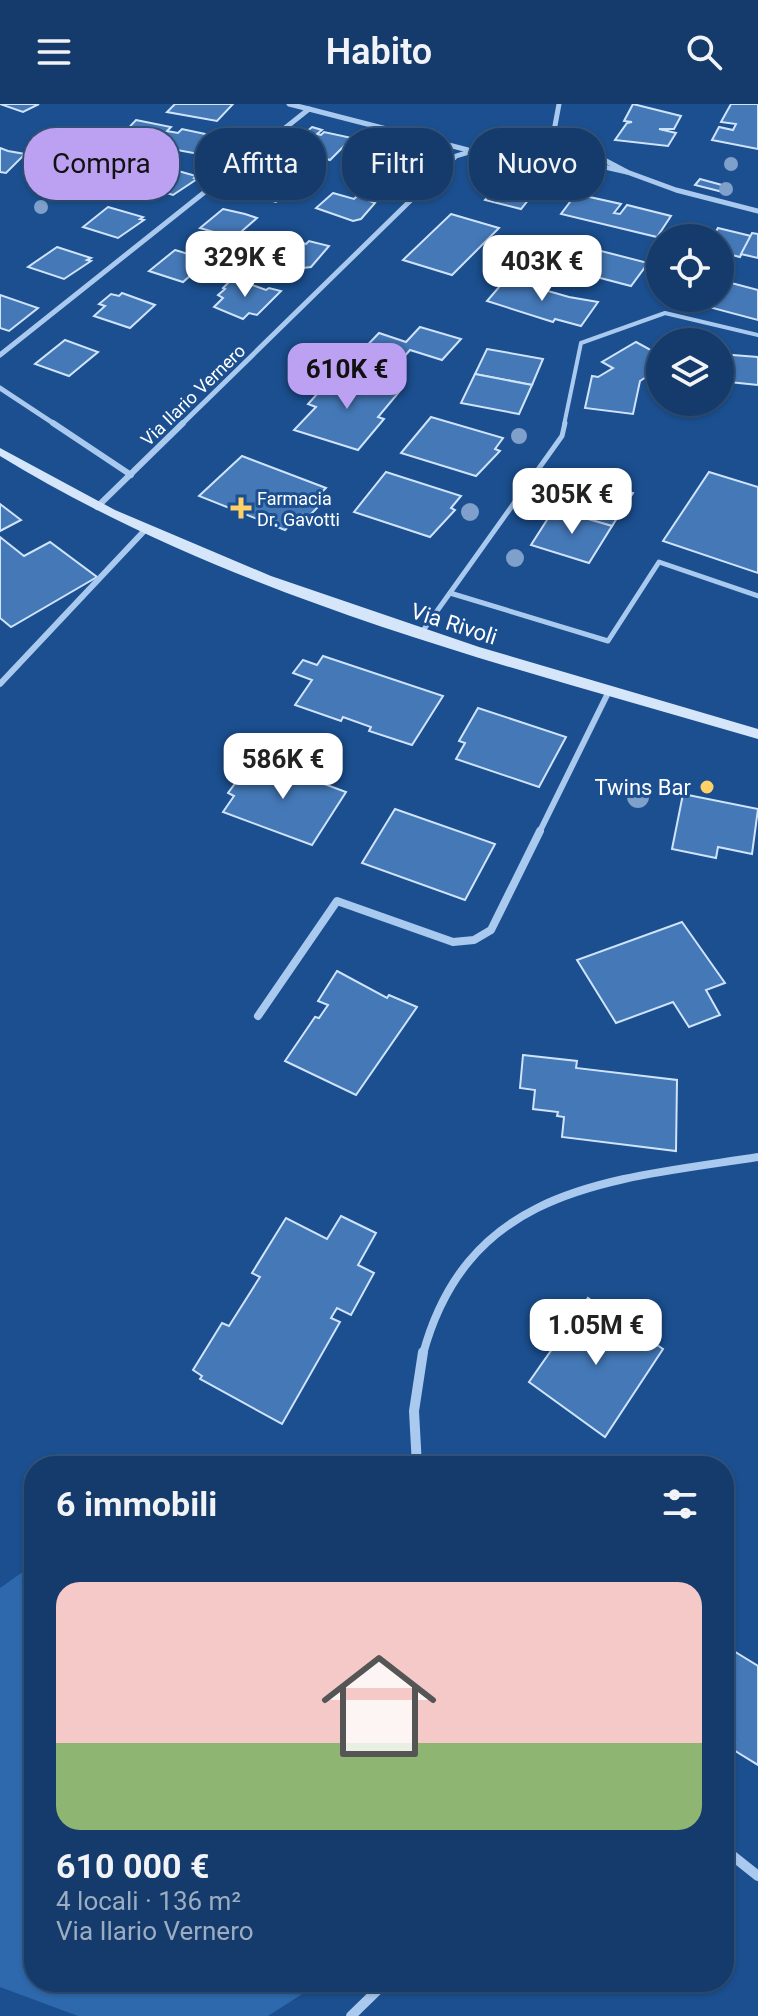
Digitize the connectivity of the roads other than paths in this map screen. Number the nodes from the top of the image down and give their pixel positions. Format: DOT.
graph roads {
  1 [pos="289,104"];
  2 [pos="559,104"];
  3 [pos="309,109"];
  4 [pos="468,150"];
  5 [pos="627,172"];
  6 [pos="758,211"];
  7 [pos="758,335"];
  8 [pos="0,355"];
  9 [pos="0,388"];
  10 [pos="0,451"];
  11 [pos="131,475"];
  12 [pos="97,507"];
  13 [pos="145,530"];
  14 [pos="450,593"];
  15 [pos="758,596"];
  16 [pos="420,635"];
  17 [pos="0,684"];
  18 [pos="609,691"];
  19 [pos="758,734"];
  20 [pos="258,1016"];
  21 [pos="758,1157"];
  22 [pos="415,1456"];
  23 [pos="734,1857"];
  24 [pos="758,1876"];
  25 [pos="376,1992"];
  26 [pos="351,2016"];
  1 -- 3 [label="street"];
  2 -- 5 [label="street"];
  3 -- 4 [label="street"];
  3 -- 8 [label="street"];
  4 -- 5 [label="street"];
  4 -- 11 [label="street, Via Ilario Vernero"];
  5 -- 6 [label="street"];
  7 -- 14 [label="lane"];
  9 -- 11 [label="street"];
  10 -- 12 [label="street, Via Rivoli"];
  11 -- 12 [label="street, Via Ilario Vernero"];
  12 -- 13 [label="street, Via Rivoli"];
  13 -- 16 [label="street, Via Rivoli"];
  13 -- 17 [label="street"];
  14 -- 15 [label="lane"];
  14 -- 16 [label="lane"];
  16 -- 18 [label="street, Via Rivoli"];
  18 -- 19 [label="street, Via Rivoli"];
  18 -- 20 [label="street"];
  21 -- 22 [label="street"];
  23 -- 24 [label="street"];
  25 -- 26 [label="street"];
}
